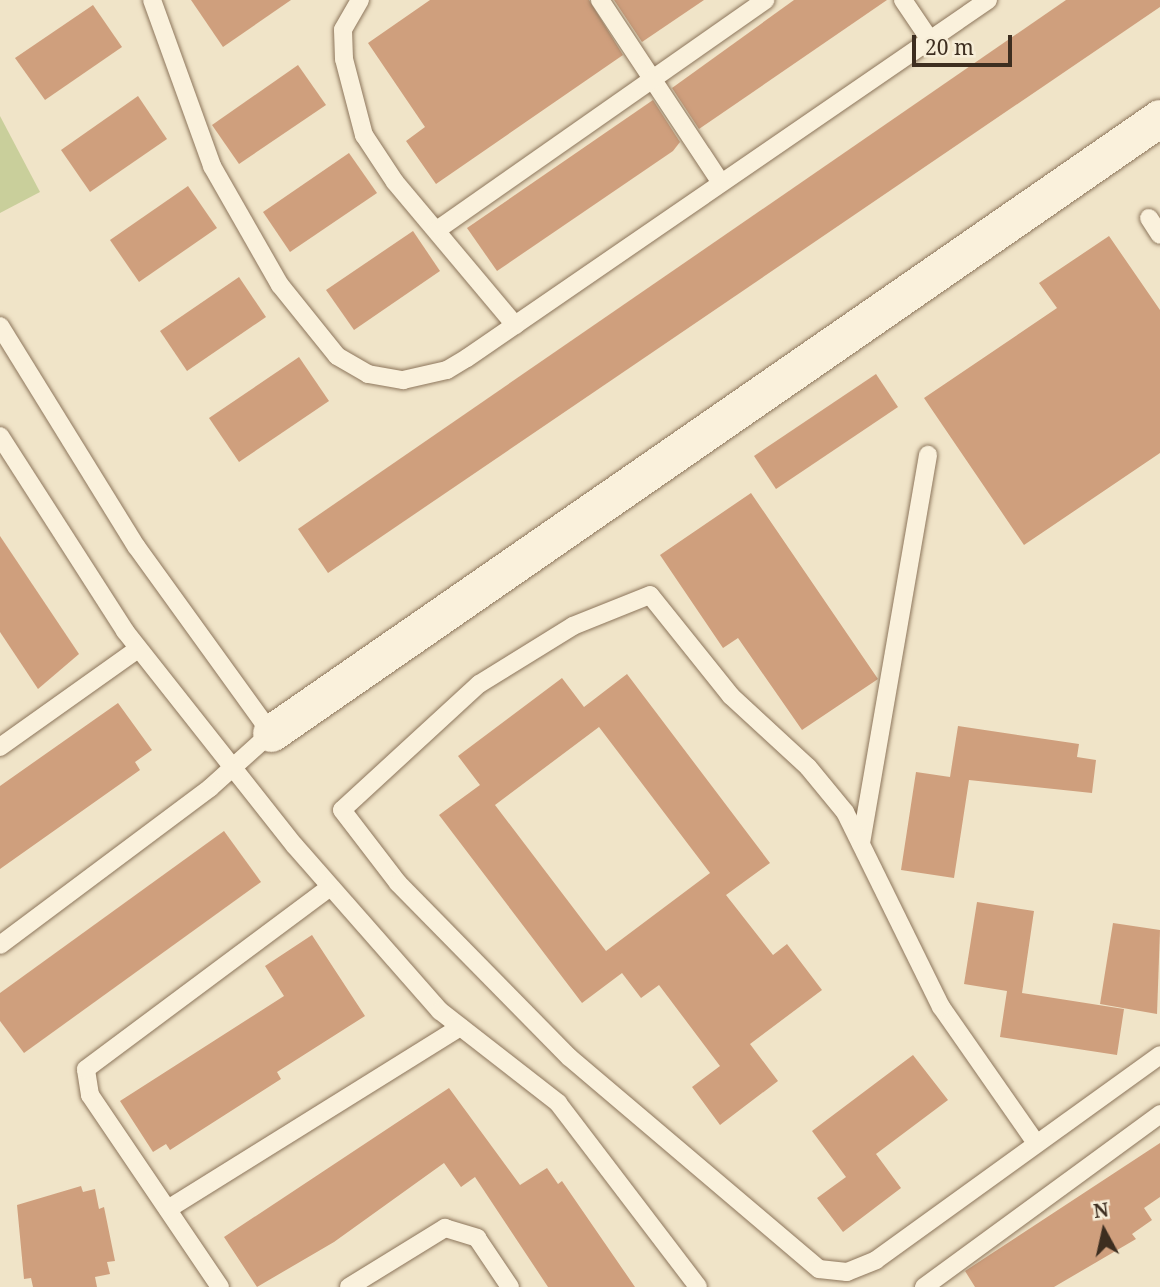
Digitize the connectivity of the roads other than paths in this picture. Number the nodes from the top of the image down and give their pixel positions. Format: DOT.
graph roads {
  1 [pos="152,0"];
  2 [pos="360,0"];
  3 [pos="600,0"];
  4 [pos="766,0"];
  5 [pos="903,0"];
  6 [pos="988,0"];
  7 [pos="930,40"];
  8 [pos="650,81"];
  9 [pos="1160,118"];
  10 [pos="721,183"];
  11 [pos="1149,218"];
  12 [pos="437,230"];
  13 [pos="1160,234"];
  14 [pos="515,325"];
  15 [pos="0,326"];
  16 [pos="0,436"];
  17 [pos="928,455"];
  18 [pos="138,649"];
  19 [pos="271,733"];
  20 [pos="0,747"];
  21 [pos="232,769"];
  22 [pos="861,843"];
  23 [pos="330,887"];
  24 [pos="0,945"];
  25 [pos="460,1027"];
  26 [pos="1160,1055"];
  27 [pos="1160,1114"];
  28 [pos="1036,1143"];
  29 [pos="168,1209"];
  30 [pos="219,1287"];
  31 [pos="349,1287"];
  32 [pos="510,1287"];
  33 [pos="698,1287"];
  34 [pos="924,1287"];
  1 -- 14 [label="lane"];
  2 -- 12 [label="lane"];
  3 -- 8 [label="lane"];
  4 -- 8 [label="lane"];
  5 -- 7 [label="lane"];
  6 -- 7 [label="lane"];
  7 -- 10 [label="lane"];
  8 -- 10 [label="lane"];
  8 -- 12 [label="lane"];
  9 -- 19 [label="street"];
  10 -- 14 [label="lane"];
  11 -- 13 [label="lane"];
  12 -- 14 [label="lane"];
  15 -- 19 [label="lane"];
  16 -- 18 [label="lane"];
  17 -- 22 [label="lane"];
  18 -- 20 [label="lane"];
  18 -- 21 [label="lane"];
  19 -- 21 [label="lane"];
  21 -- 23 [label="lane"];
  21 -- 24 [label="lane"];
  22 -- 28 [label="lane"];
  22 -- 28 [label="lane"];
  23 -- 25 [label="lane"];
  23 -- 29 [label="lane"];
  25 -- 29 [label="lane"];
  25 -- 33 [label="lane"];
  26 -- 28 [label="lane"];
  27 -- 34 [label="lane"];
  29 -- 30 [label="lane"];
  31 -- 32 [label="lane"];
}
